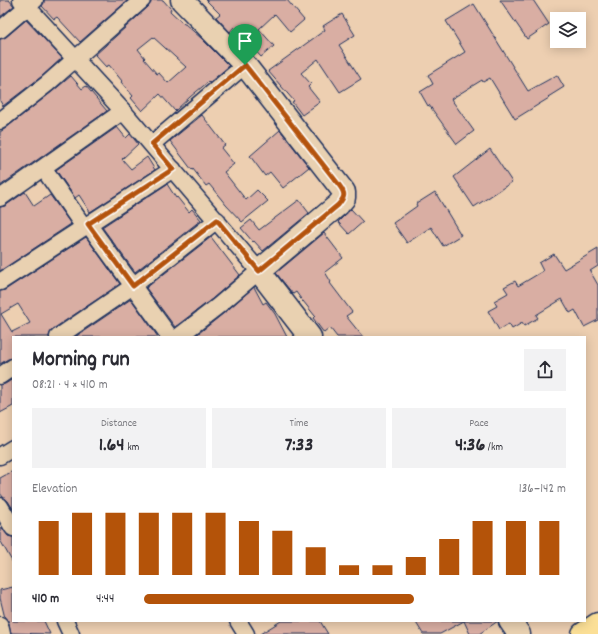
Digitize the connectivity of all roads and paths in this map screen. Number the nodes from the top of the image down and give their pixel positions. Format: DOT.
graph roads {
  1 [pos="142,0"];
  2 [pos="182,0"];
  3 [pos="28,2"];
  4 [pos="0,30"];
  5 [pos="76,59"];
  6 [pos="245,65"];
  7 [pos="123,111"];
  8 [pos="0,121"];
  9 [pos="152,144"];
  10 [pos="43,168"];
  11 [pos="173,169"];
  12 [pos="0,198"];
  13 [pos="217,220"];
  14 [pos="86,226"];
  15 [pos="259,271"];
  16 [pos="0,282"];
  17 [pos="133,286"];
  18 [pos="59,336"];
  19 [pos="169,336"];
  20 [pos="179,336"];
  21 [pos="309,336"];
  22 [pos="12,368"];
  23 [pos="0,376"];
  24 [pos="12,449"];
  25 [pos="0,456"];
  26 [pos="0,506"];
  27 [pos="12,526"];
  28 [pos="65,622"];
  29 [pos="511,622"];
  30 [pos="598,624"];
  31 [pos="0,626"];
  32 [pos="2,634"];
  33 [pos="71,634"];
  34 [pos="519,634"];
  35 [pos="584,634"];
  1 -- 5 [label="street"];
  2 -- 6 [label="main road"];
  3 -- 4 [label="street"];
  3 -- 5 [label="street"];
  5 -- 7 [label="street"];
  5 -- 8 [label="street"];
  6 -- 9 [label="street"];
  6 -- 15 [label="main road"];
  7 -- 9 [label="street"];
  7 -- 10 [label="street"];
  9 -- 11 [label="street"];
  10 -- 12 [label="street"];
  10 -- 14 [label="street"];
  11 -- 13 [label="street"];
  11 -- 14 [label="street"];
  13 -- 15 [label="street"];
  13 -- 17 [label="street"];
  14 -- 16 [label="street"];
  14 -- 17 [label="street"];
  15 -- 20 [label="street"];
  15 -- 21 [label="main road"];
  17 -- 18 [label="street"];
  17 -- 19 [label="street"];
  22 -- 23 [label="street"];
  24 -- 25 [label="street"];
  26 -- 27 [label="street"];
  28 -- 33 [label="street"];
  29 -- 34 [label="main road"];
  30 -- 35 [label="highway"];
  31 -- 32 [label="street"];
}
